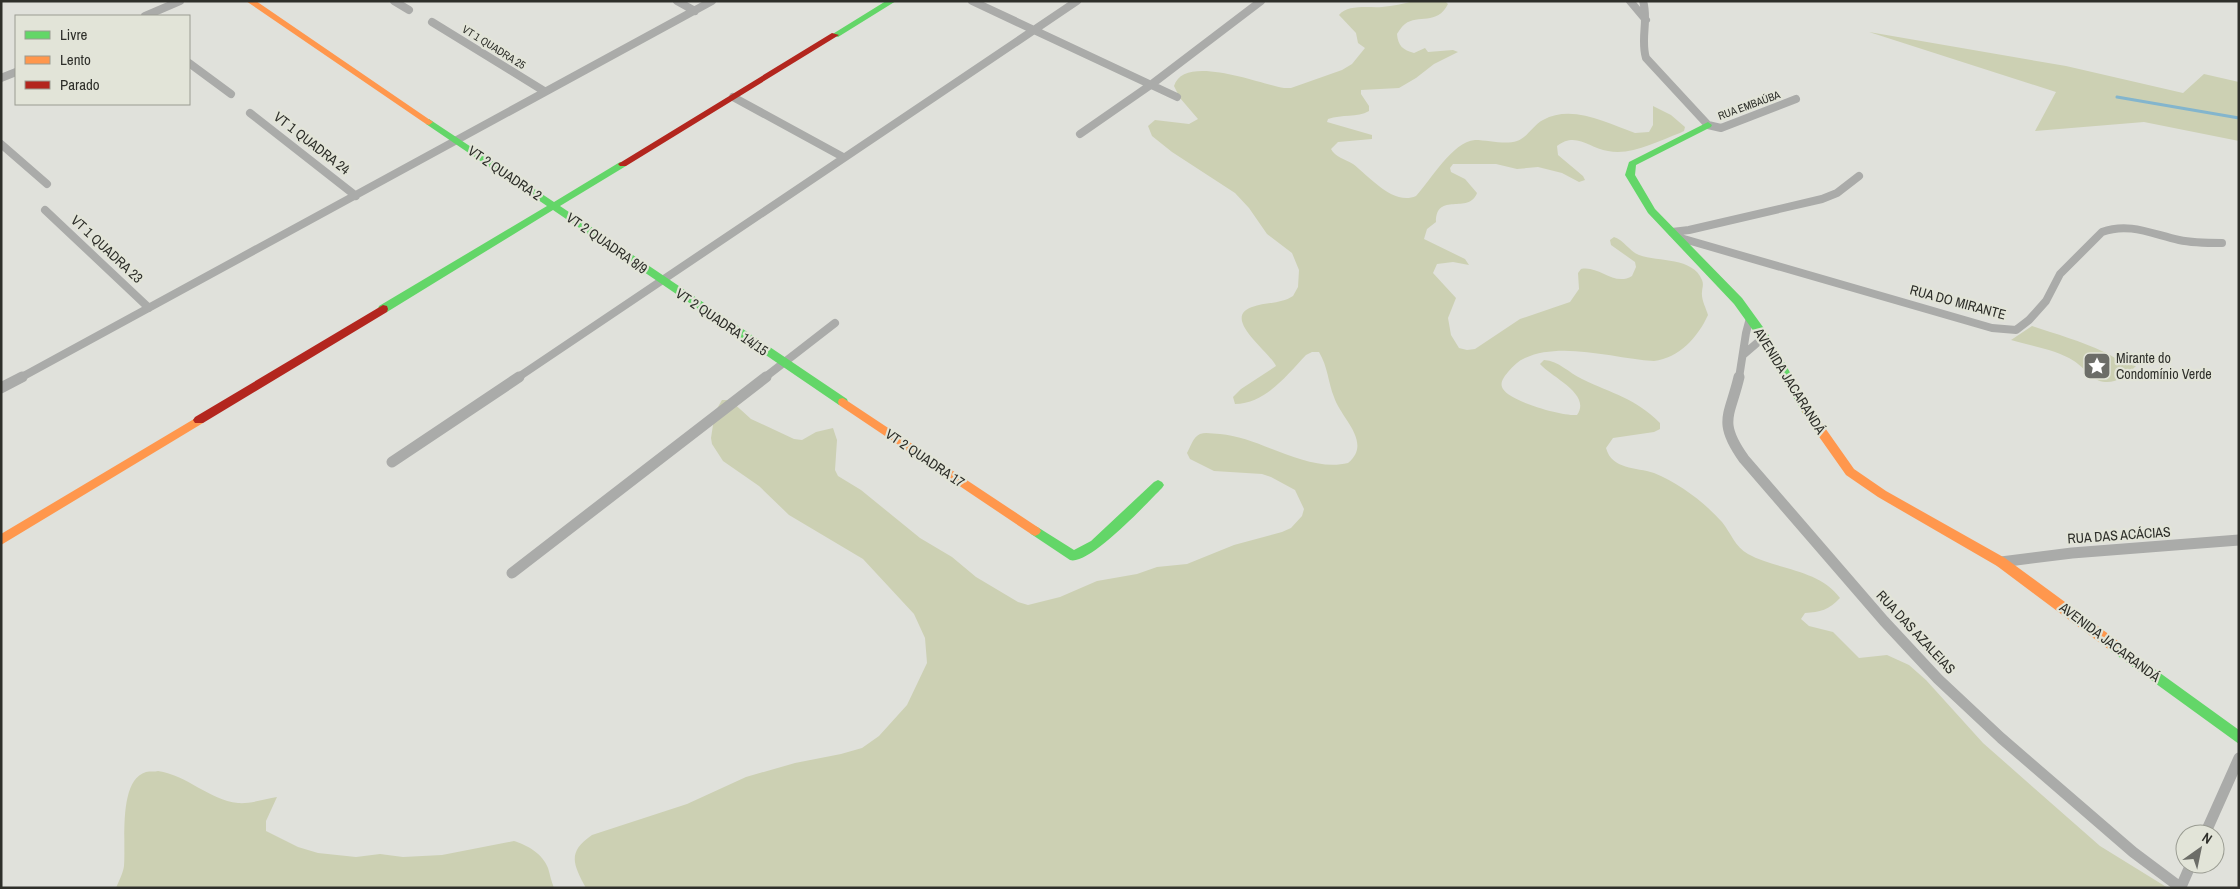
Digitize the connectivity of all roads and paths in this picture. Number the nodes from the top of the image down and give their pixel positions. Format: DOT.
graph roads {
  1 [pos="154,1"];
  2 [pos="180,1"];
  3 [pos="250,1"];
  4 [pos="394,1"];
  5 [pos="677,1"];
  6 [pos="712,1"];
  7 [pos="892,1"];
  8 [pos="972,1"];
  9 [pos="1077,1"];
  10 [pos="1261,1"];
  11 [pos="1630,1"];
  12 [pos="1636,1"];
  13 [pos="1643,1"];
  14 [pos="164,8"];
  15 [pos="409,10"];
  16 [pos="695,11"];
  17 [pos="147,15"];
  18 [pos="1644,18"];
  19 [pos="432,22"];
  20 [pos="1034,30"];
  21 [pos="190,63"];
  22 [pos="15,72"];
  23 [pos="1,78"];
  24 [pos="1152,84"];
  25 [pos="544,92"];
  26 [pos="231,94"];
  27 [pos="733,97"];
  28 [pos="1176,97"];
  29 [pos="1796,99"];
  30 [pos="250,113"];
  31 [pos="1708,125"];
  32 [pos="1080,134"];
  33 [pos="456,140"];
  34 [pos="1,144"];
  35 [pos="843,157"];
  36 [pos="1859,176"];
  37 [pos="46,184"];
  38 [pos="356,196"];
  39 [pos="554,206"];
  40 [pos="45,210"];
  41 [pos="1674,235"];
  42 [pos="2222,243"];
  43 [pos="660,281"];
  44 [pos="149,308"];
  45 [pos="1750,318"];
  46 [pos="835,323"];
  47 [pos="1764,337"];
  48 [pos="1743,354"];
  49 [pos="783,363"];
  50 [pos="1,388"];
  51 [pos="392,462"];
  52 [pos="1158,485"];
  53 [pos="1,540"];
  54 [pos="2236,543"];
  55 [pos="2001,562"];
  56 [pos="512,573"];
  57 [pos="2239,738"];
  58 [pos="2239,758"];
  59 [pos="2209,824"];
  60 [pos="2187,874"];
  61 [pos="2181,888"];
  1 -- 14 [label="street"];
  2 -- 14 [label="street"];
  3 -- 33 [label="street, VT 2 QUADRA 2"];
  4 -- 15 [label="street"];
  5 -- 16 [label="street"];
  6 -- 16 [label="street"];
  7 -- 27 [label="street"];
  8 -- 20 [label="street"];
  9 -- 20 [label="street"];
  10 -- 24 [label="street"];
  11 -- 18 [label="street"];
  12 -- 18 [label="street"];
  13 -- 18 [label="street"];
  14 -- 17 [label="street"];
  16 -- 25 [label="street"];
  18 -- 31 [label="street"];
  19 -- 25 [label="street, VT 1 QUADRA 25"];
  20 -- 24 [label="street"];
  20 -- 35 [label="street"];
  21 -- 26 [label="street"];
  22 -- 23 [label="street"];
  24 -- 28 [label="street"];
  24 -- 32 [label="street"];
  25 -- 33 [label="street"];
  27 -- 35 [label="street"];
  27 -- 39 [label="street"];
  29 -- 31 [label="street, RUA EMBAÚBA"];
  30 -- 38 [label="street, VT 1 QUADRA 24"];
  31 -- 41 [label="street, AVENIDA JACARANDÁ"];
  33 -- 38 [label="street"];
  33 -- 39 [label="street, VT 2 QUADRA 2"];
  34 -- 37 [label="street"];
  35 -- 43 [label="street"];
  36 -- 41 [label="street"];
  38 -- 44 [label="street"];
  39 -- 43 [label="street, VT 2 QUADRA 8/9"];
  39 -- 53 [label="street"];
  40 -- 44 [label="street, VT 1 QUADRA 23"];
  41 -- 42 [label="street, RUA DO MIRANTE"];
  41 -- 45 [label="street, AVENIDA JACARANDÁ"];
  43 -- 49 [label="street, VT 2 QUADRA 14/15"];
  43 -- 51 [label="street"];
  44 -- 50 [label="street"];
  45 -- 47 [label="street, AVENIDA JACARANDÁ"];
  45 -- 48 [label="street, RUA DAS AZALEIAS"];
  46 -- 49 [label="street"];
  47 -- 48 [label="street"];
  47 -- 55 [label="street, AVENIDA JACARANDÁ"];
  48 -- 61 [label="street, RUA DAS AZALEIAS"];
  49 -- 52 [label="street, VT 2 QUADRA 17"];
  49 -- 56 [label="street"];
  54 -- 55 [label="street, RUA DAS ACÁCIAS"];
  55 -- 57 [label="street, AVENIDA JACARANDÁ"];
  58 -- 59 [label="street"];
  60 -- 61 [label="street"];
}
